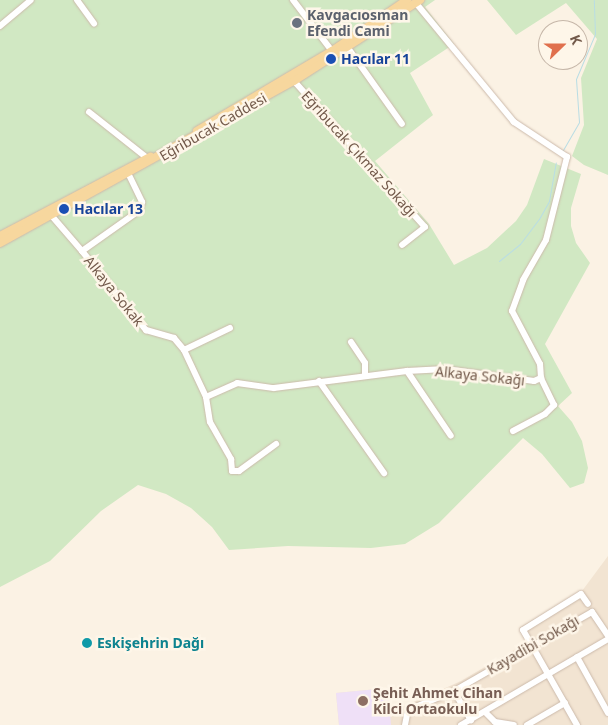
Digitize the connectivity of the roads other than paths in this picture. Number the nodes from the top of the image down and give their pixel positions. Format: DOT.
graph roads {
  1 [pos="31,0"];
  2 [pos="77,0"];
  3 [pos="293,0"];
  4 [pos="407,0"];
  5 [pos="418,2"];
  6 [pos="94,23"];
  7 [pos="0,26"];
  8 [pos="348,48"];
  9 [pos="332,51"];
  10 [pos="294,81"];
  11 [pos="89,112"];
  12 [pos="402,124"];
  13 [pos="147,158"];
  14 [pos="129,175"];
  15 [pos="51,215"];
  16 [pos="0,236"];
  17 [pos="0,243"];
  18 [pos="402,245"];
  19 [pos="82,251"];
  20 [pos="230,328"];
  21 [pos="351,342"];
  22 [pos="184,350"];
  23 [pos="407,371"];
  24 [pos="365,376"];
  25 [pos="541,378"];
  26 [pos="319,381"];
  27 [pos="206,397"];
  28 [pos="513,431"];
  29 [pos="451,436"];
  30 [pos="276,444"];
  31 [pos="384,473"];
  32 [pos="588,604"];
  33 [pos="607,640"];
  34 [pos="530,645"];
  35 [pos="577,657"];
  36 [pos="548,674"];
  37 [pos="454,691"];
  38 [pos="565,703"];
  39 [pos="485,712"];
  40 [pos="608,713"];
  41 [pos="465,723"];
  42 [pos="495,723"];
  43 [pos="406,725"];
  44 [pos="514,725"];
  45 [pos="526,725"];
  46 [pos="577,725"];
  1 -- 7 [label="street"];
  2 -- 6 [label="street"];
  3 -- 9 [label="street"];
  4 -- 9 [label="main road, Eğribucak Caddesi"];
  5 -- 8 [label="main road, Eğribucak Caddesi"];
  5 -- 25 [label="street, Alkaya Sokağı"];
  8 -- 10 [label="main road, Eğribucak Caddesi"];
  8 -- 12 [label="street"];
  9 -- 13 [label="main road, Eğribucak Caddesi"];
  10 -- 14 [label="main road, Eğribucak Caddesi"];
  10 -- 18 [label="street, Eğribucak Çıkmaz Sokağı"];
  11 -- 13 [label="street"];
  13 -- 16 [label="main road, Eğribucak Caddesi"];
  14 -- 15 [label="main road, Eğribucak Caddesi"];
  14 -- 19 [label="street, Alkaya Sokak"];
  15 -- 17 [label="main road, Eğribucak Caddesi"];
  15 -- 19 [label="street"];
  19 -- 22 [label="street, Alkaya Sokak"];
  20 -- 22 [label="street"];
  21 -- 24 [label="street"];
  22 -- 27 [label="street, Alkaya Sokak"];
  23 -- 24 [label="street, Alkaya Sokağı"];
  23 -- 25 [label="street, Alkaya Sokağı"];
  23 -- 29 [label="street"];
  24 -- 26 [label="street, Alkaya Sokağı"];
  25 -- 28 [label="street"];
  26 -- 27 [label="street, Alkaya Sokağı"];
  26 -- 31 [label="street"];
  27 -- 30 [label="street, Alkaya Sokak"];
  32 -- 34 [label="street"];
  33 -- 34 [label="street, Kayadibi Sokağı"];
  33 -- 35 [label="street"];
  34 -- 36 [label="street"];
  34 -- 37 [label="street, Kayadibi Sokağı"];
  35 -- 36 [label="street"];
  35 -- 40 [label="street"];
  36 -- 38 [label="street"];
  36 -- 39 [label="street"];
  37 -- 41 [label="street"];
  37 -- 43 [label="street, Kayadibi Sokağı"];
  38 -- 45 [label="street"];
  38 -- 46 [label="street"];
  39 -- 41 [label="street"];
  39 -- 42 [label="street"];
  42 -- 44 [label="street"];
}
